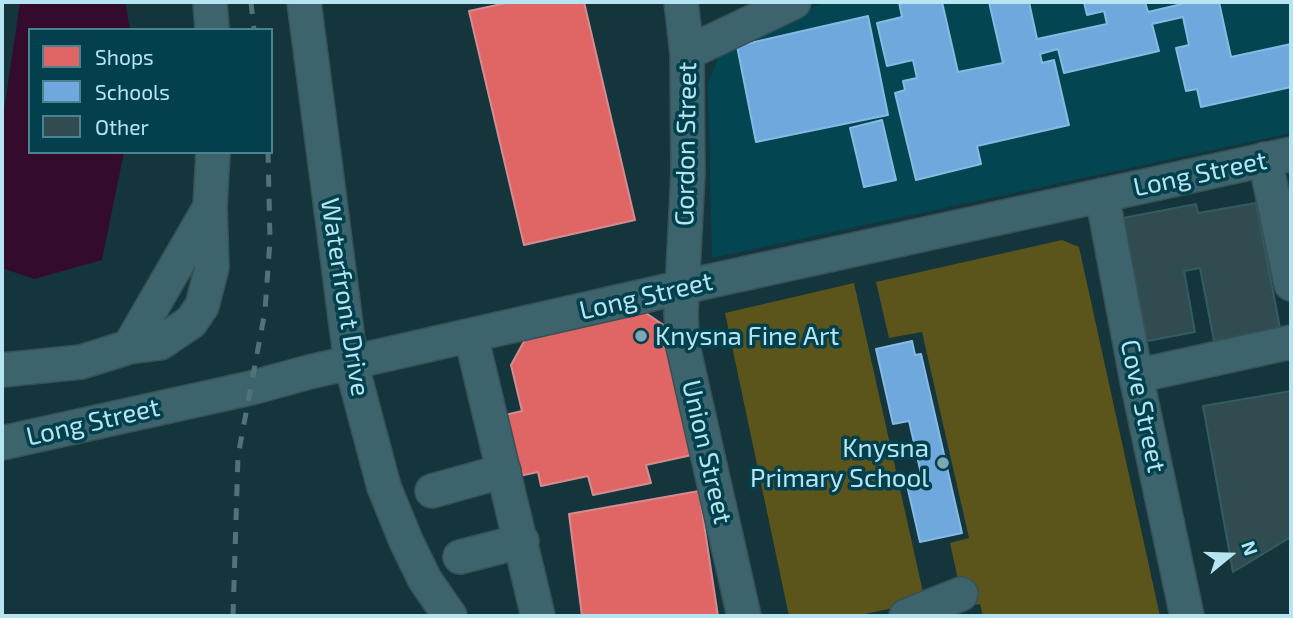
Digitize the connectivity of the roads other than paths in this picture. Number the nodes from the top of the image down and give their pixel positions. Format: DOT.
graph roads {
  1 [pos="211,2"];
  2 [pos="304,2"];
  3 [pos="681,2"];
  4 [pos="794,2"];
  5 [pos="212,28"];
  6 [pos="687,52"];
  7 [pos="213,154"];
  8 [pos="1278,157"];
  9 [pos="1102,195"];
  10 [pos="1291,284"];
  11 [pos="683,287"];
  12 [pos="471,336"];
  13 [pos="1291,342"];
  14 [pos="351,363"];
  15 [pos="2,370"];
  16 [pos="1136,376"];
  17 [pos="2,443"];
  18 [pos="504,471"];
  19 [pos="432,491"];
  20 [pos="522,541"];
  21 [pos="460,557"];
  22 [pos="961,594"];
  23 [pos="450,616"];
  24 [pos="538,616"];
  25 [pos="744,616"];
  26 [pos="906,616"];
  27 [pos="1187,616"];
  1 -- 5 [label="street"];
  2 -- 14 [label="street, Waterfront Drive"];
  3 -- 6 [label="street, Gordon Street"];
  4 -- 6 [label="street"];
  6 -- 11 [label="street, Gordon Street"];
  7 -- 15 [label="street"];
  8 -- 9 [label="street, Long Street"];
  8 -- 10 [label="street"];
  9 -- 11 [label="street, Long Street"];
  9 -- 16 [label="street, Cove Street"];
  11 -- 12 [label="street, Long Street"];
  11 -- 25 [label="street, Union Street"];
  12 -- 14 [label="street, Long Street"];
  12 -- 18 [label="street"];
  13 -- 16 [label="street"];
  14 -- 17 [label="street, Long Street"];
  14 -- 23 [label="street, Waterfront Drive"];
  16 -- 27 [label="street, Cove Street"];
  18 -- 19 [label="street"];
  18 -- 20 [label="street"];
  20 -- 21 [label="street"];
  20 -- 24 [label="street"];
  22 -- 26 [label="street"];
}
